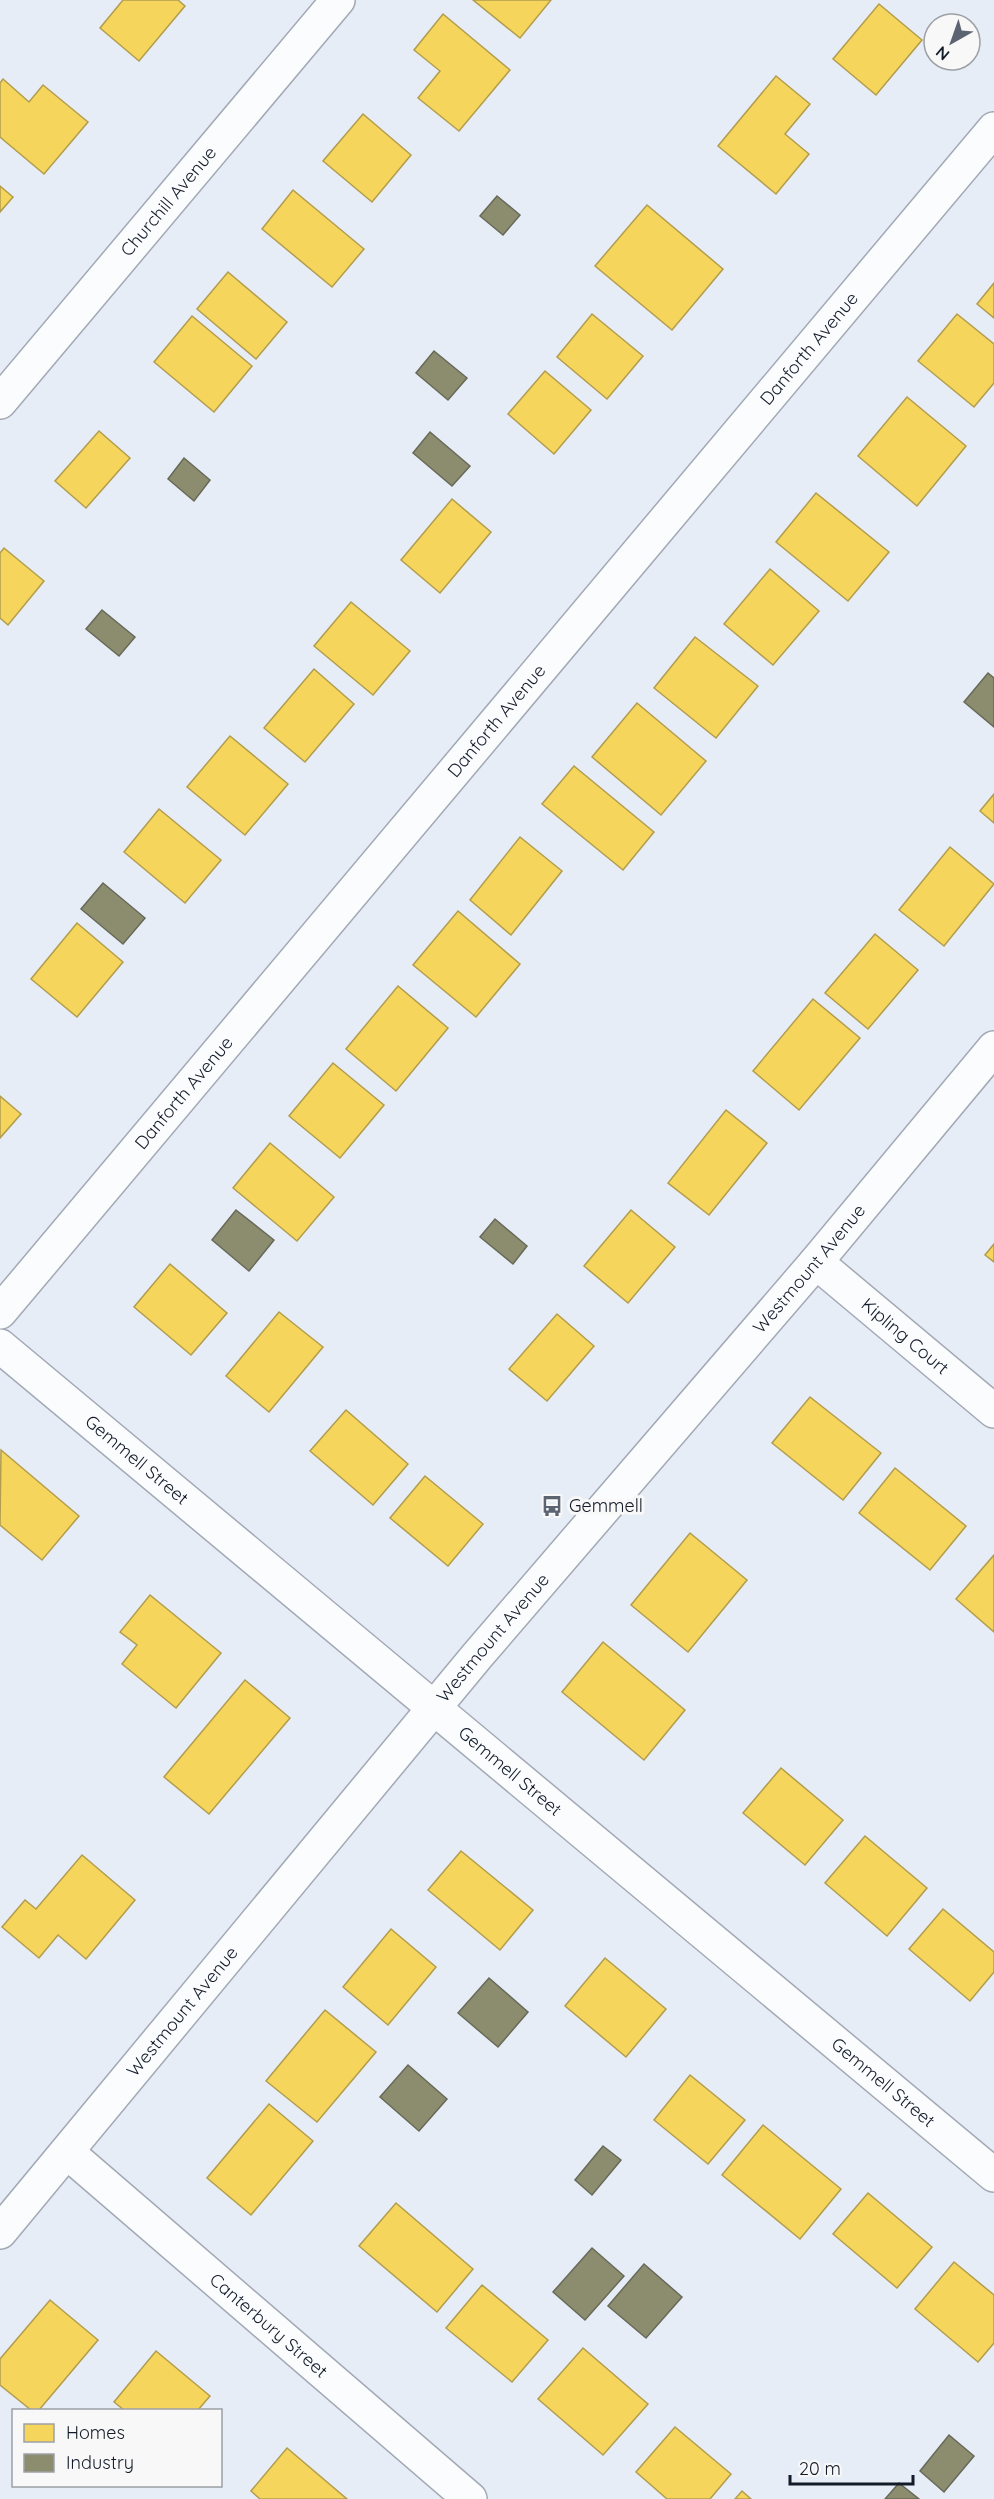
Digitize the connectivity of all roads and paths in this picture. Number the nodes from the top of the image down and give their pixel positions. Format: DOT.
graph roads {
  1 [pos="338,0"];
  2 [pos="994,129"];
  3 [pos="0,402"];
  4 [pos="994,1048"];
  5 [pos="816,1262"];
  6 [pos="0,1312"];
  7 [pos="0,1346"];
  8 [pos="994,1411"];
  9 [pos="434,1708"];
  10 [pos="67,2152"];
  11 [pos="994,2175"];
  12 [pos="0,2232"];
  13 [pos="470,2499"];
  1 -- 3 [label="street, Churchill Avenue"];
  2 -- 6 [label="street, Danforth Avenue"];
  4 -- 5 [label="street, Westmount Avenue"];
  5 -- 8 [label="street, Kipling Court"];
  5 -- 9 [label="street, Westmount Avenue"];
  7 -- 9 [label="street, Gemmell Street"];
  9 -- 10 [label="street, Westmount Avenue"];
  9 -- 11 [label="street, Gemmell Street"];
  10 -- 12 [label="street, Westmount Avenue"];
  10 -- 13 [label="street, Canterbury Street"];
}
